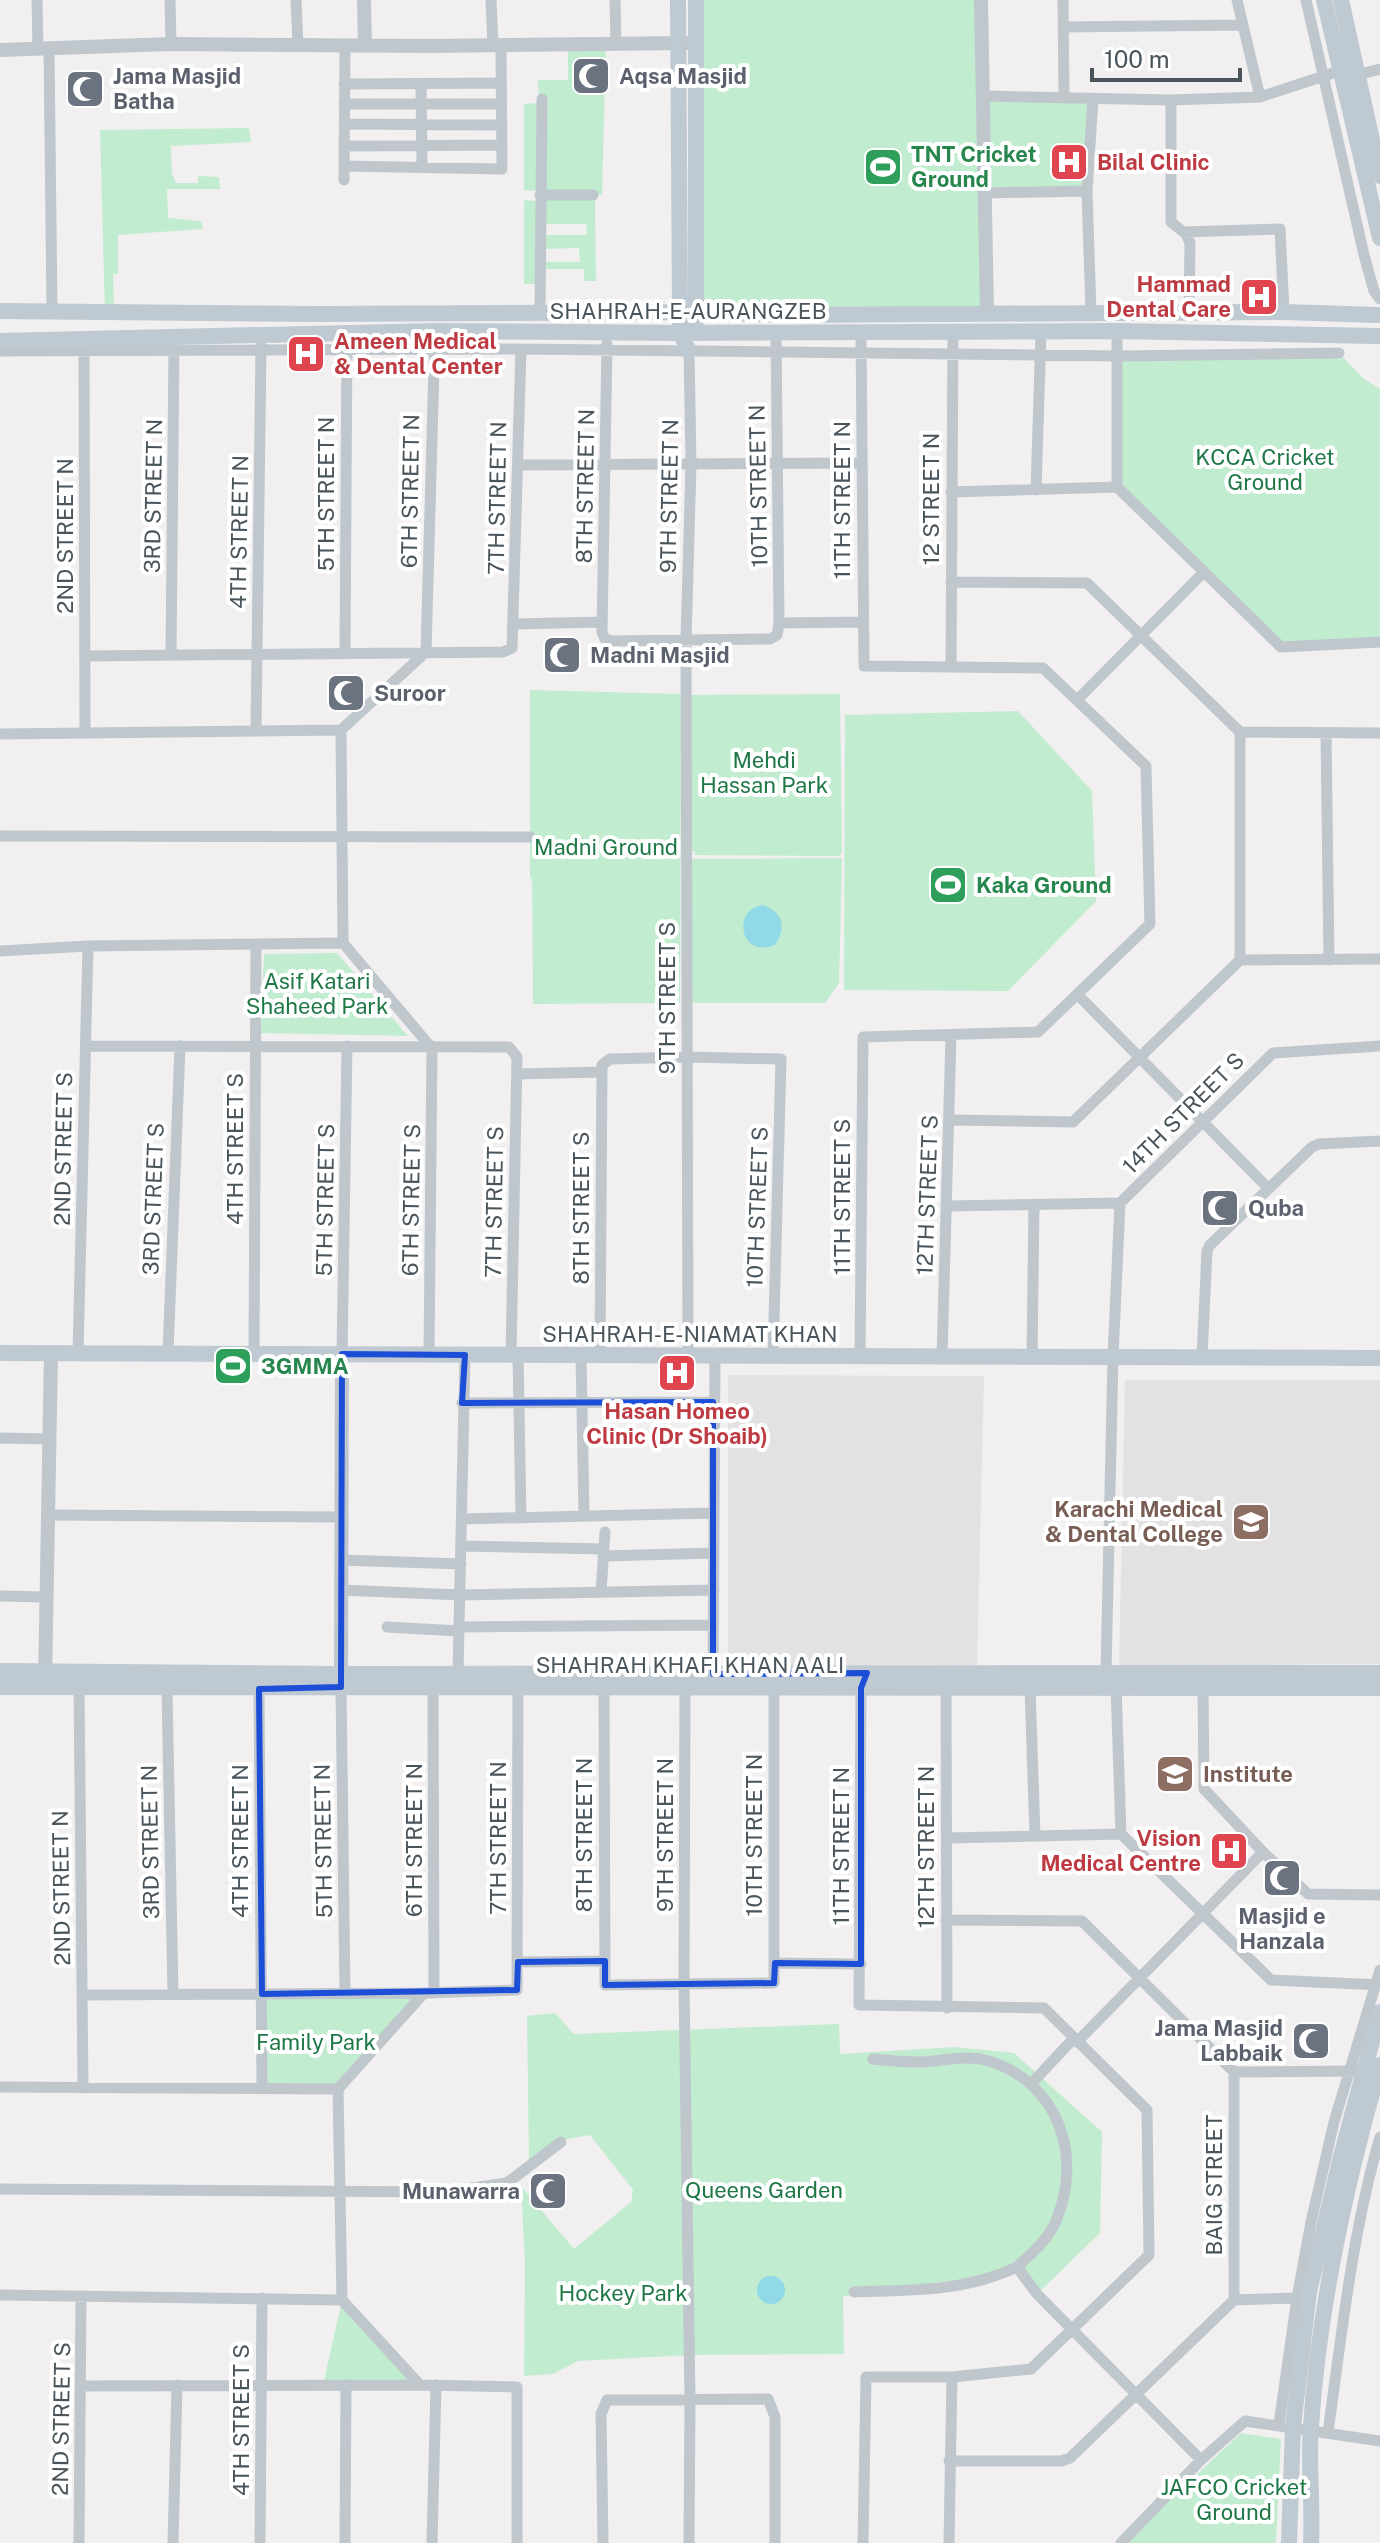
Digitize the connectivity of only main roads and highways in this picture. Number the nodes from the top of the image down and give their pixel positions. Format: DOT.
graph roads {
  1 [pos="678,0"];
  2 [pos="696,0"];
  3 [pos="1324,0"];
  4 [pos="1341,0"];
  5 [pos="1349,73"];
  6 [pos="1380,176"];
  7 [pos="1376,209"];
  8 [pos="1380,238"];
  9 [pos="1379,308"];
  10 [pos="0,311"];
  11 [pos="688,312"];
  12 [pos="688,333"];
  13 [pos="1378,340"];
  14 [pos="0,341"];
  15 [pos="689,351"];
  16 [pos="0,1353"];
  17 [pos="1380,1358"];
  18 [pos="0,1671"];
  19 [pos="1380,1673"];
  20 [pos="708,1678"];
  21 [pos="45,1680"];
  22 [pos="1111,1680"];
  23 [pos="341,1681"];
  24 [pos="1030,1682"];
  25 [pos="865,1683"];
  26 [pos="0,1687"];
  27 [pos="1380,1688"];
  28 [pos="1380,2012"];
  29 [pos="1370,2072"];
  30 [pos="1289,2543"];
  31 [pos="1311,2543"];
  1 -- 11 [label="main road"];
  2 -- 11 [label="main road"];
  3 -- 5 [label="main road"];
  4 -- 5 [label="main road"];
  5 -- 6 [label="main road"];
  5 -- 7 [label="main road"];
  7 -- 8 [label="main road"];
  9 -- 11 [label="main road, SHAHRAH-E-AURANGZEB"];
  9 -- 13 [label="main road"];
  10 -- 11 [label="main road, SHAHRAH-E-AURANGZEB"];
  11 -- 12 [label="main road"];
  12 -- 13 [label="main road, SHAHRAH-E-AURANGZEB"];
  12 -- 14 [label="main road, SHAHRAH-E-AURANGZEB"];
  12 -- 15 [label="main road"];
  16 -- 17 [label="main road, SHAHRAH-E-NIAMAT KHAN"];
  18 -- 21 [label="main road, SHAHRAH KHAFI KHAN AALI"];
  19 -- 22 [label="main road, SHAHRAH KHAFI KHAN AALI"];
  20 -- 23 [label="main road, SHAHRAH KHAFI KHAN AALI"];
  20 -- 23 [label="main road, SHAHRAH KHAFI KHAN AALI"];
  20 -- 25 [label="main road, SHAHRAH KHAFI KHAN AALI"];
  20 -- 25 [label="main road, SHAHRAH KHAFI KHAN AALI"];
  21 -- 23 [label="main road, SHAHRAH KHAFI KHAN AALI"];
  21 -- 23 [label="main road, SHAHRAH KHAFI KHAN AALI"];
  21 -- 26 [label="main road, SHAHRAH KHAFI KHAN AALI"];
  22 -- 24 [label="main road, SHAHRAH KHAFI KHAN AALI"];
  22 -- 27 [label="main road, SHAHRAH KHAFI KHAN AALI"];
  24 -- 25 [label="main road, SHAHRAH KHAFI KHAN AALI"];
  24 -- 25 [label="main road, SHAHRAH KHAFI KHAN AALI"];
  28 -- 29 [label="main road"];
  29 -- 30 [label="main road"];
  29 -- 31 [label="main road"];
}
